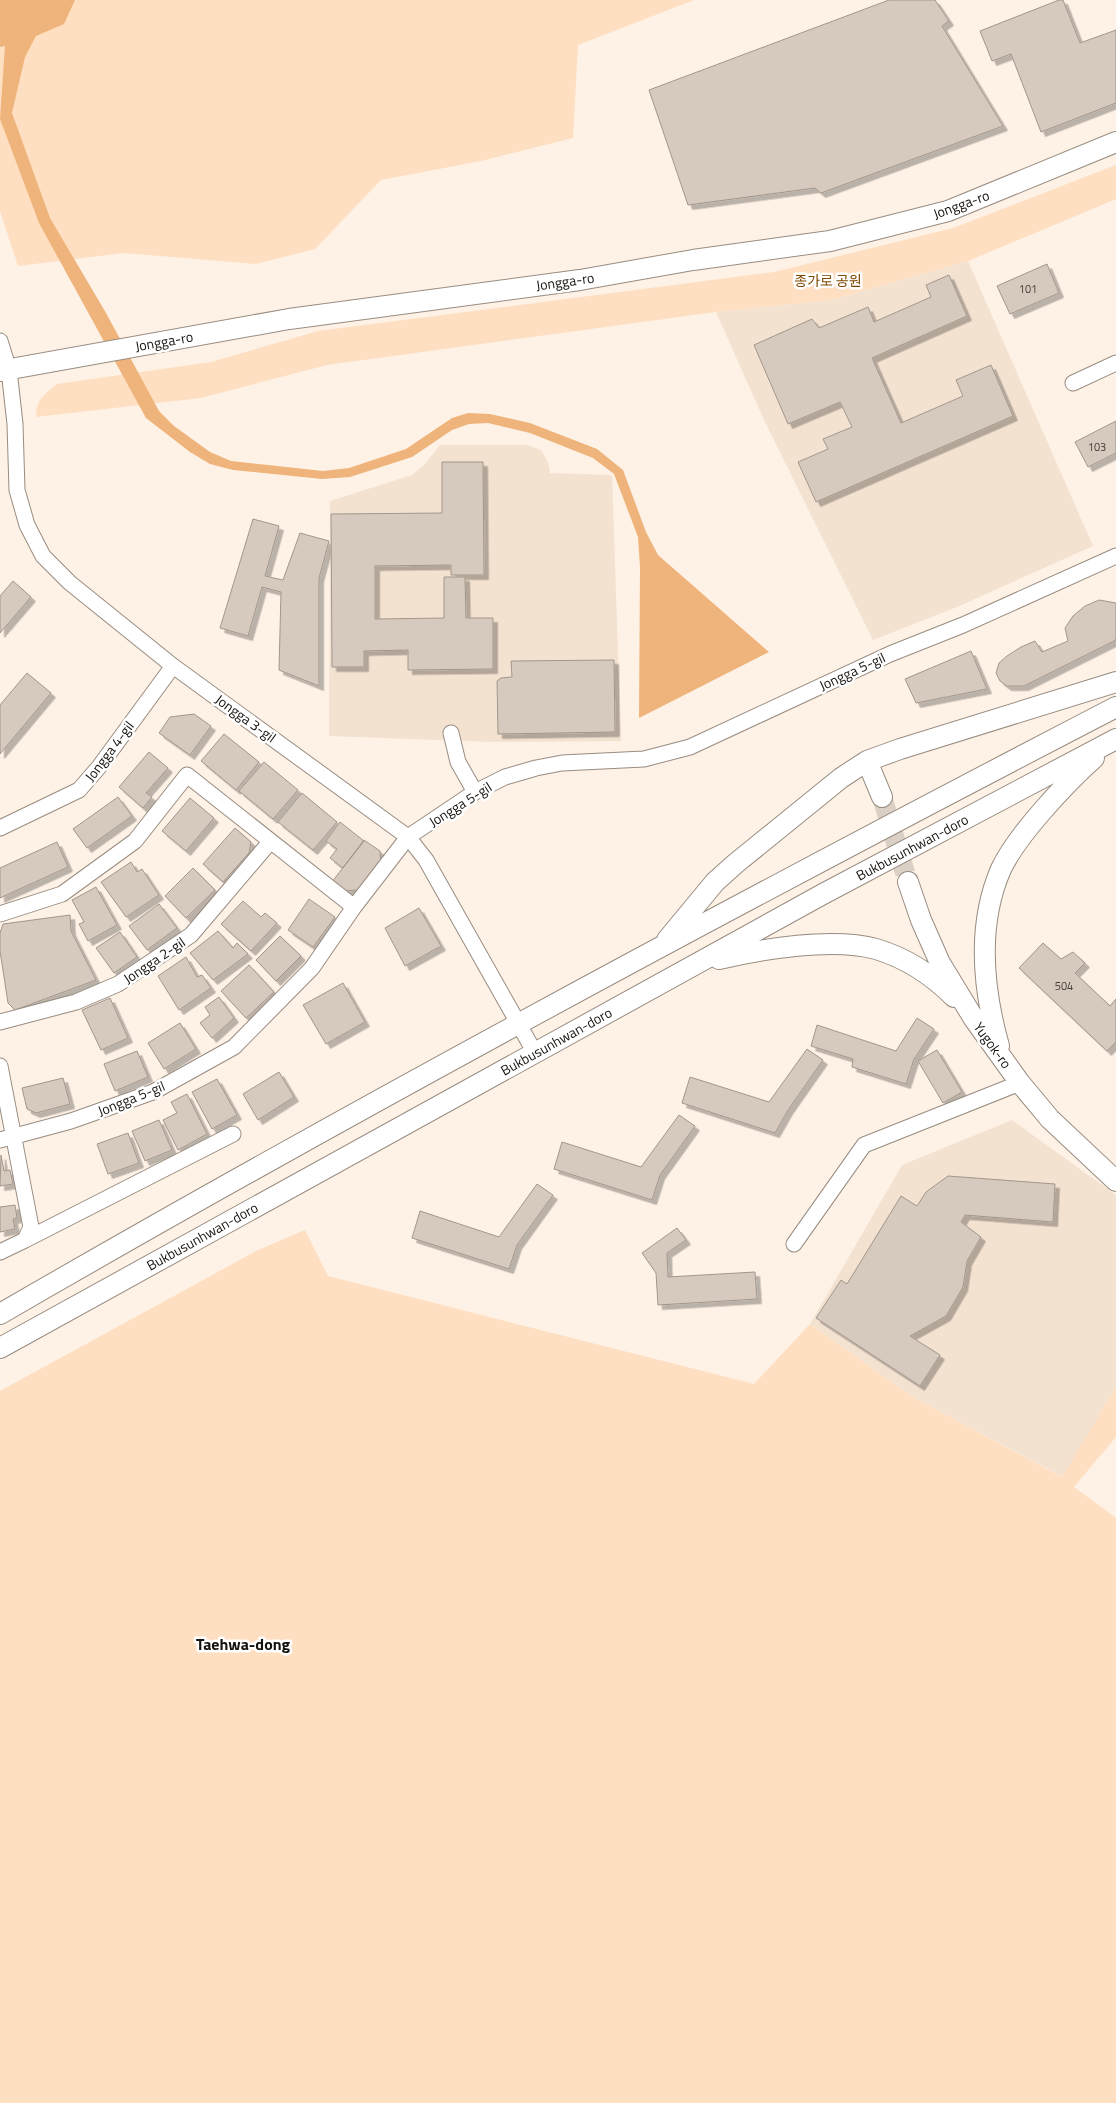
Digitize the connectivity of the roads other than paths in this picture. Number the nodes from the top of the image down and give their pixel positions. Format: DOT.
graph roads {
  1 [pos="1116,142"];
  2 [pos="0,341"];
  3 [pos="1116,363"];
  4 [pos="5,370"];
  5 [pos="1073,383"];
  6 [pos="1116,556"];
  7 [pos="172,666"];
  8 [pos="1116,682"];
  9 [pos="1116,707"];
  10 [pos="451,733"];
  11 [pos="1115,739"];
  12 [pos="867,761"];
  13 [pos="475,792"];
  14 [pos="882,797"];
  15 [pos="0,828"];
  16 [pos="408,837"];
  17 [pos="270,842"];
  18 [pos="908,882"];
  19 [pos="354,907"];
  20 [pos="0,914"];
  21 [pos="660,949"];
  22 [pos="695,965"];
  23 [pos="974,1018"];
  24 [pos="0,1022"];
  25 [pos="520,1024"];
  26 [pos="535,1052"];
  27 [pos="1002,1055"];
  28 [pos="0,1066"];
  29 [pos="1020,1083"];
  30 [pos="232,1134"];
  31 [pos="7,1138"];
  32 [pos="1116,1181"];
  33 [pos="24,1240"];
  34 [pos="794,1244"];
  35 [pos="0,1252"];
  36 [pos="0,1314"];
  37 [pos="0,1348"];
  1 -- 4 [label="main road, Jongga-ro"];
  2 -- 4 [label="street, Jongga 3-gil"];
  3 -- 5 [label="street"];
  4 -- 7 [label="street, Jongga 3-gil"];
  6 -- 13 [label="street, Jongga 5-gil"];
  7 -- 15 [label="street, Jongga 4-gil"];
  7 -- 16 [label="street, Jongga 3-gil"];
  8 -- 12 [label="main road"];
  9 -- 21 [label="main road"];
  10 -- 13 [label="street"];
  11 -- 22 [label="main road, Bukbusunhwan-doro"];
  11 -- 27 [label="main road"];
  12 -- 14 [label="main road"];
  12 -- 21 [label="main road"];
  13 -- 16 [label="street, Jongga 5-gil"];
  16 -- 19 [label="street, Jongga 5-gil"];
  16 -- 25 [label="street, Jongga 3-gil"];
  17 -- 19 [label="street"];
  17 -- 20 [label="street"];
  17 -- 24 [label="street, Jongga 2-gil"];
  18 -- 23 [label="main road, Yugok-ro"];
  19 -- 31 [label="street, Jongga 5-gil"];
  21 -- 25 [label="main road"];
  22 -- 23 [label="main road"];
  22 -- 26 [label="main road, Bukbusunhwan-doro"];
  23 -- 27 [label="main road, Yugok-ro"];
  25 -- 26 [label="street, Jongga 3-gil"];
  25 -- 36 [label="main road"];
  26 -- 37 [label="main road, Bukbusunhwan-doro"];
  27 -- 29 [label="main road, Yugok-ro"];
  28 -- 31 [label="street"];
  29 -- 32 [label="main road, Yugok-ro"];
  29 -- 34 [label="street"];
  30 -- 33 [label="street"];
  31 -- 33 [label="street"];
  33 -- 35 [label="street"];
}
